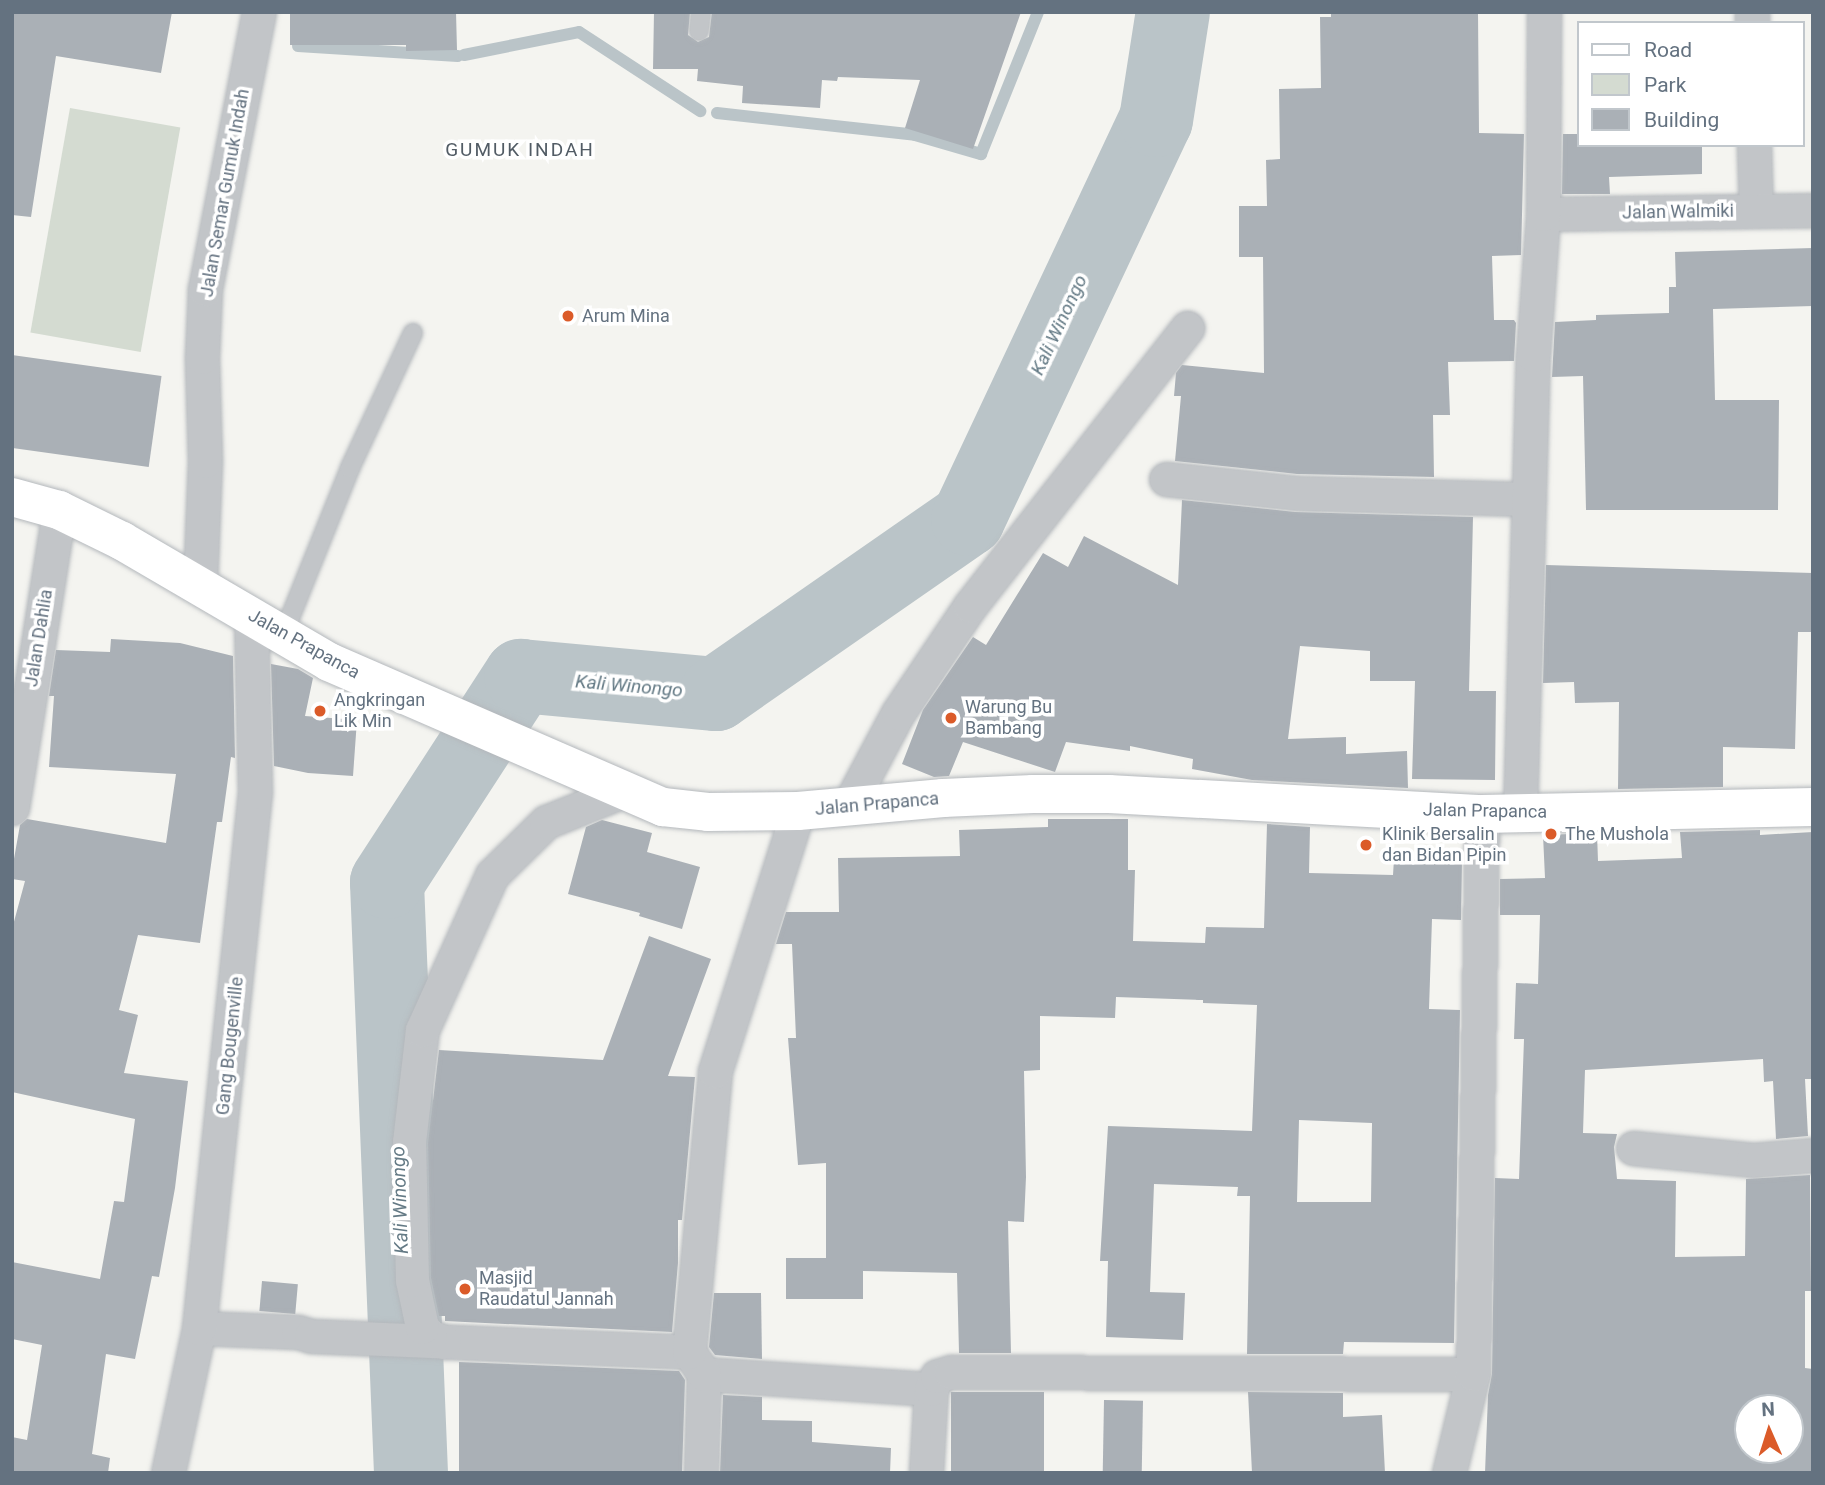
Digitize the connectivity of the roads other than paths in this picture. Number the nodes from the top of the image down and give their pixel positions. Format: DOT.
graph roads {
  1 [pos="259,12"];
  2 [pos="701,12"];
  3 [pos="1544,12"];
  4 [pos="699,32"];
  5 [pos="1754,147"];
  6 [pos="1813,210"];
  7 [pos="1756,211"];
  8 [pos="1543,214"];
  9 [pos="1187,328"];
  10 [pos="413,333"];
  11 [pos="1166,479"];
  12 [pos="12,497"];
  13 [pos="1529,499"];
  14 [pos="59,510"];
  15 [pos="200,585"];
  16 [pos="251,616"];
  17 [pos="283,635"];
  18 [pos="623,791"];
  19 [pos="849,804"];
  20 [pos="1813,807"];
  21 [pos="12,808"];
  22 [pos="797,811"];
  23 [pos="1520,813"];
  24 [pos="1482,814"];
  25 [pos="1633,1148"];
  26 [pos="1813,1155"];
  27 [pos="199,1328"];
  28 [pos="437,1341"];
  29 [pos="696,1363"];
  30 [pos="1473,1374"];
  31 [pos="930,1389"];
  32 [pos="168,1473"];
  33 [pos="701,1473"];
  34 [pos="926,1473"];
  35 [pos="1449,1473"];
  1 -- 15 [label="street, Jalan Semar Gumuk Indah"];
  2 -- 4 [label="lane"];
  3 -- 8 [label="street"];
  5 -- 7 [label="street"];
  6 -- 7 [label="street, Jalan Walmiki"];
  7 -- 8 [label="street, Jalan Walmiki"];
  8 -- 13 [label="street"];
  9 -- 19 [label="street"];
  10 -- 17 [label="lane"];
  11 -- 13 [label="street"];
  12 -- 14 [label="street, Jalan Prapanca"];
  13 -- 23 [label="street"];
  14 -- 15 [label="street, Jalan Prapanca"];
  14 -- 21 [label="street, Jalan Dahlia"];
  15 -- 16 [label="street, Jalan Prapanca"];
  16 -- 17 [label="street, Jalan Prapanca"];
  16 -- 27 [label="street, Gang Bougenville"];
  17 -- 18 [label="street, Jalan Prapanca"];
  18 -- 22 [label="street, Jalan Prapanca"];
  18 -- 28 [label="street"];
  19 -- 22 [label="street, Jalan Prapanca"];
  19 -- 24 [label="street, Jalan Prapanca"];
  20 -- 23 [label="street, Jalan Prapanca"];
  22 -- 29 [label="street"];
  23 -- 24 [label="street, Jalan Prapanca"];
  24 -- 30 [label="street"];
  25 -- 26 [label="street"];
  27 -- 28 [label="street"];
  27 -- 32 [label="street, Gang Bougenville"];
  28 -- 29 [label="street"];
  29 -- 31 [label="street"];
  29 -- 33 [label="street"];
  30 -- 31 [label="street"];
  30 -- 35 [label="street"];
  31 -- 34 [label="street"];
}
